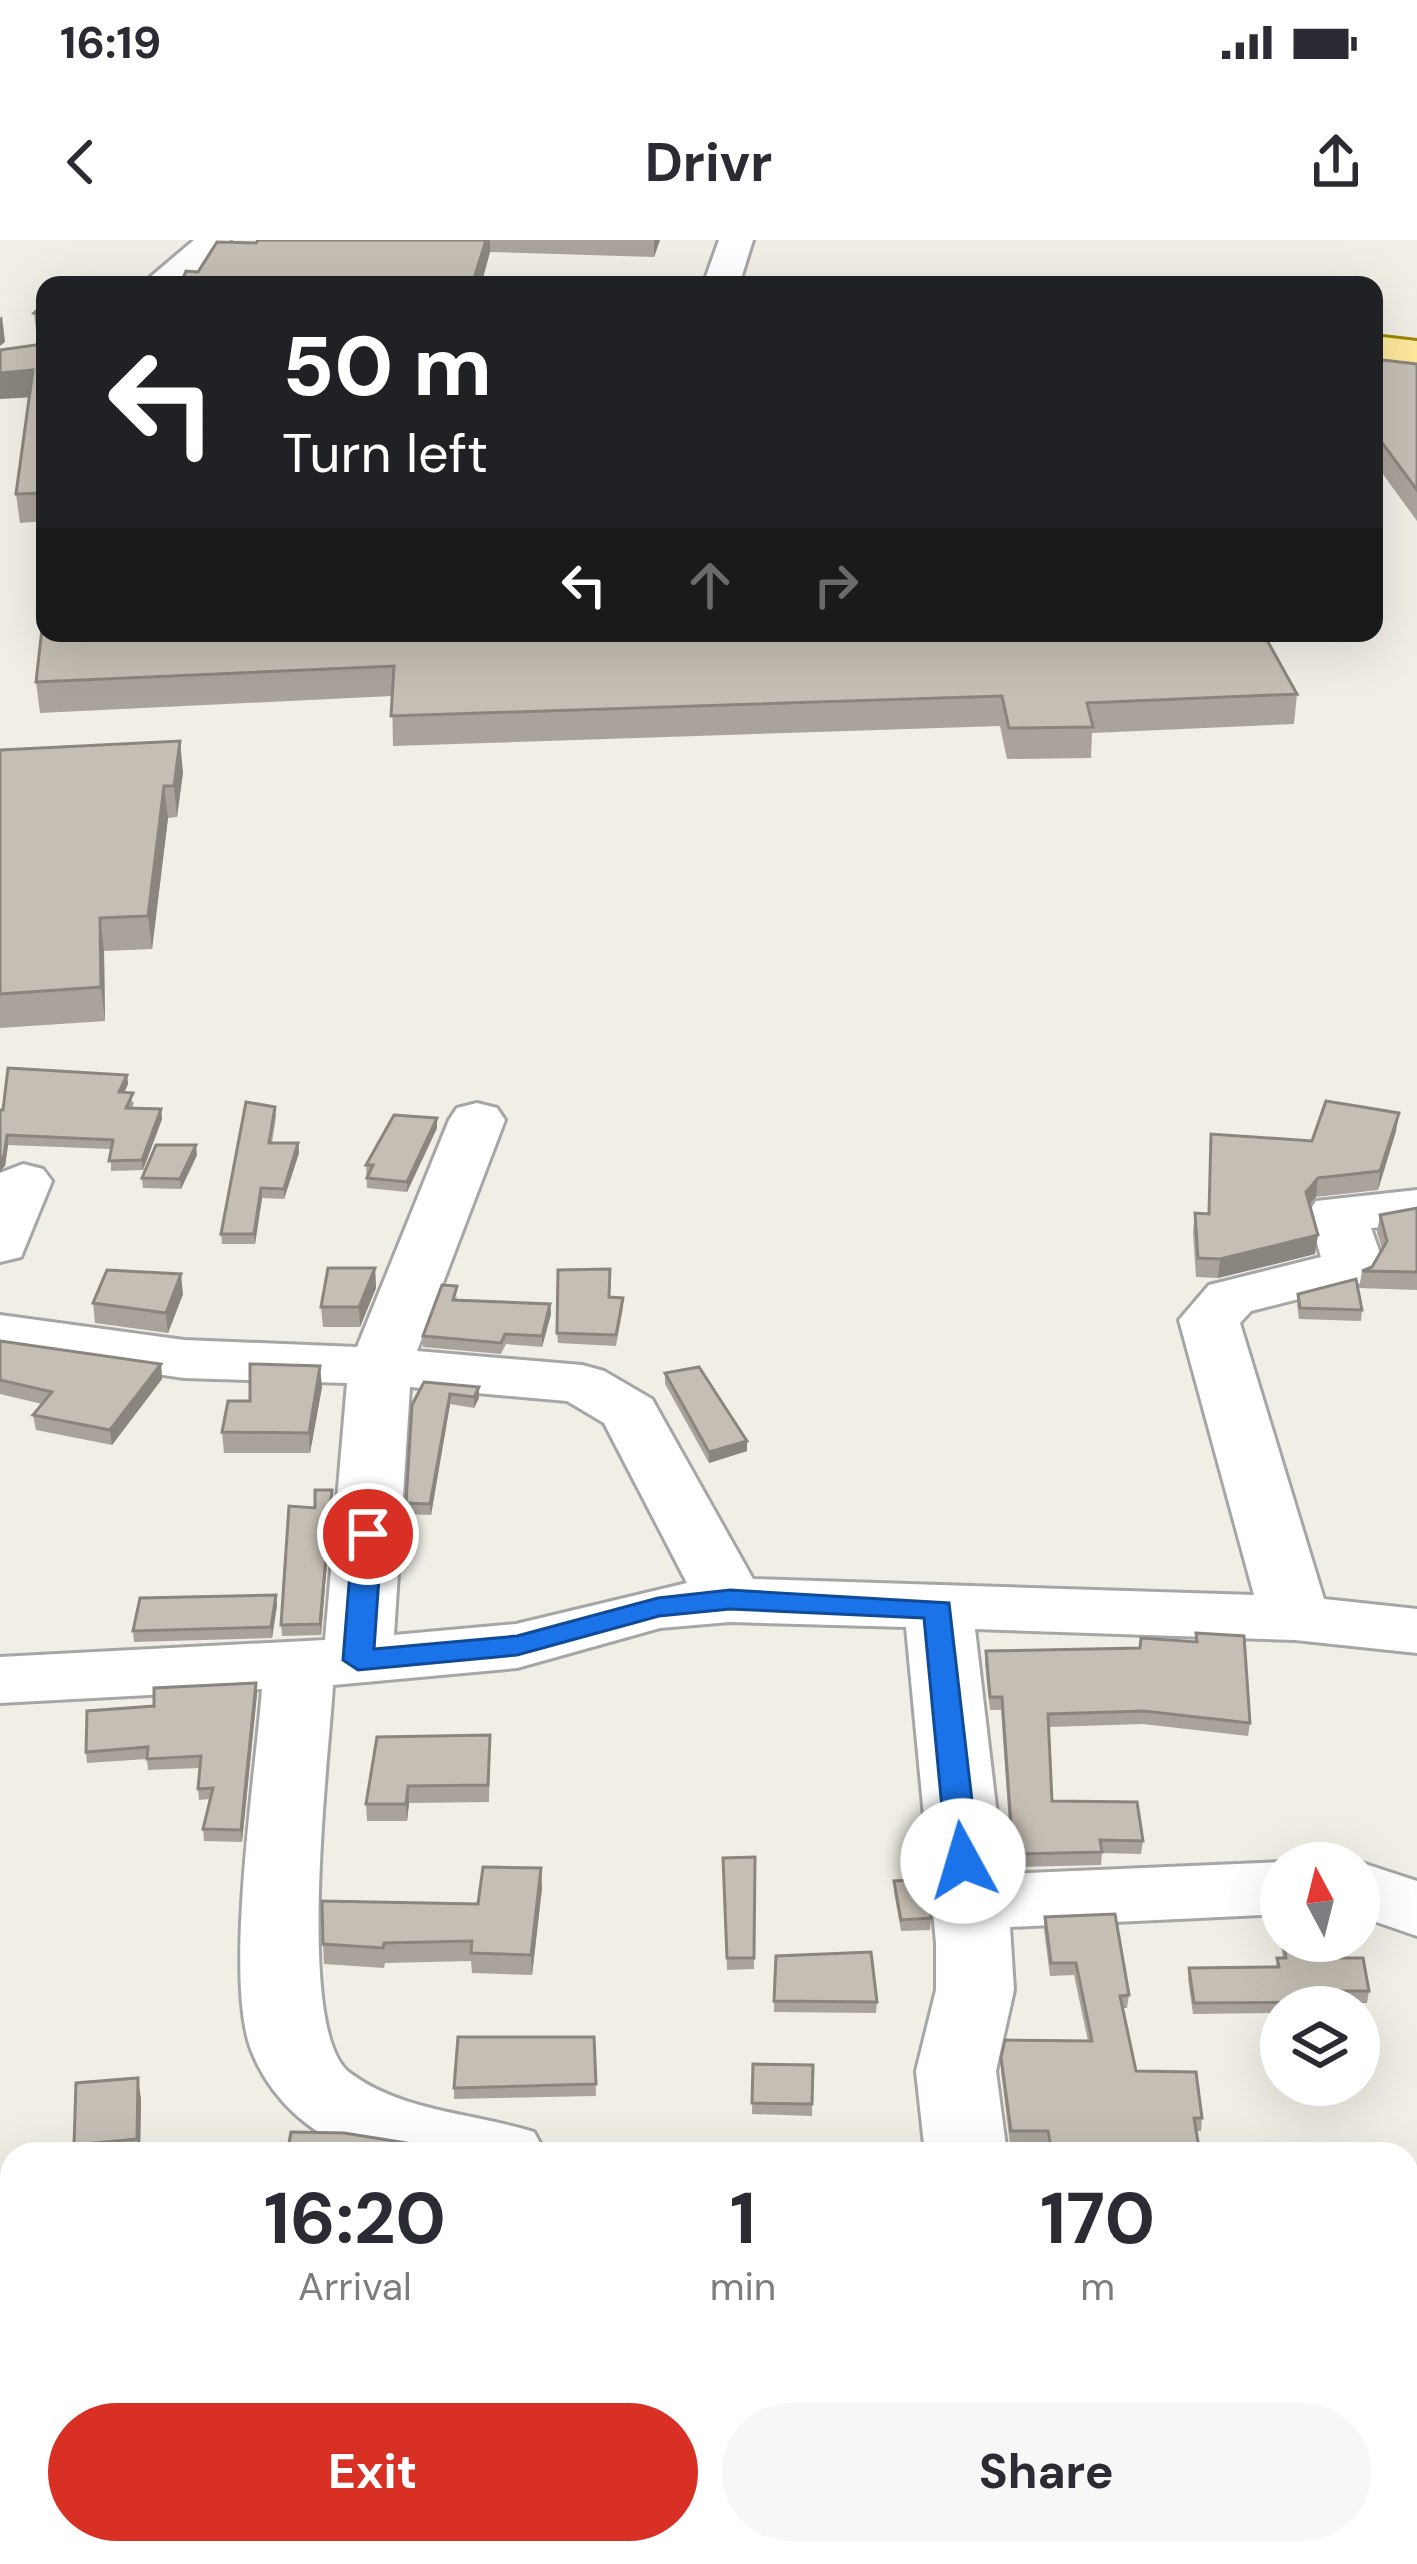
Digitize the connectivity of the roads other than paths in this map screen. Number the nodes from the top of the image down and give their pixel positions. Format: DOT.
graph roads {
  1 [pos="213,240"];
  2 [pos="736,240"];
  3 [pos="174,276"];
  4 [pos="724,276"];
  5 [pos="1383,349"];
  6 [pos="1417,353"];
  7 [pos="476,1120"];
  8 [pos="23,1181"];
  9 [pos="1417,1207"];
  10 [pos="0,1244"];
  11 [pos="0,1334"];
  12 [pos="380,1366"];
  13 [pos="730,1600"];
  14 [pos="938,1609"];
  15 [pos="1295,1618"];
  16 [pos="1417,1630"];
  17 [pos="328,1662"];
  18 [pos="0,1680"];
  19 [pos="1260,1889"];
  20 [pos="1380,1896"];
  21 [pos="967,1902"];
  22 [pos="1417,1909"];
  23 [pos="450,2142"];
  24 [pos="964,2142"];
  1 -- 3 [label="street"];
  2 -- 4 [label="street"];
  5 -- 6 [label="main road"];
  7 -- 12 [label="street"];
  8 -- 10 [label="street"];
  9 -- 15 [label="street"];
  11 -- 12 [label="street"];
  12 -- 13 [label="street"];
  12 -- 17 [label="street"];
  13 -- 14 [label="street"];
  13 -- 17 [label="street"];
  14 -- 15 [label="street"];
  14 -- 21 [label="street"];
  15 -- 16 [label="street"];
  17 -- 18 [label="street"];
  17 -- 23 [label="street"];
  19 -- 21 [label="street"];
  20 -- 22 [label="street"];
  21 -- 24 [label="street"];
}
